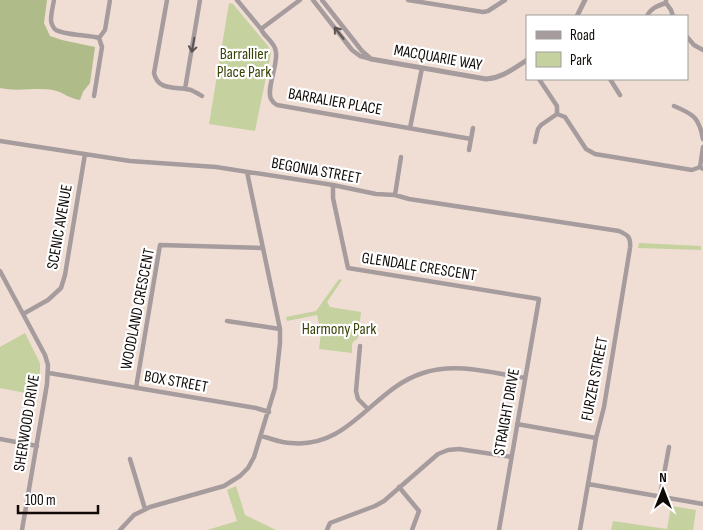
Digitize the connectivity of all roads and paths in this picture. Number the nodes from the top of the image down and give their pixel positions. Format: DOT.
graph roads {
  1 [pos="54,0"];
  2 [pos="110,0"];
  3 [pos="167,0"];
  4 [pos="200,0"];
  5 [pos="237,0"];
  6 [pos="300,0"];
  7 [pos="313,0"];
  8 [pos="322,0"];
  9 [pos="408,0"];
  10 [pos="505,0"];
  11 [pos="585,0"];
  12 [pos="666,2"];
  13 [pos="578,15"];
  14 [pos="647,15"];
  15 [pos="674,15"];
  16 [pos="261,29"];
  17 [pos="99,38"];
  18 [pos="688,38"];
  19 [pos="703,50"];
  20 [pos="371,59"];
  21 [pos="526,61"];
  22 [pos="422,68"];
  23 [pos="540,80"];
  24 [pos="611,80"];
  25 [pos="185,90"];
  26 [pos="620,95"];
  27 [pos="94,96"];
  28 [pos="202,96"];
  29 [pos="674,106"];
  30 [pos="557,114"];
  31 [pos="410,128"];
  32 [pos="473,128"];
  33 [pos="471,139"];
  34 [pos="703,139"];
  35 [pos="0,141"];
  36 [pos="535,142"];
  37 [pos="703,147"];
  38 [pos="469,150"];
  39 [pos="85,154"];
  40 [pos="401,157"];
  41 [pos="701,168"];
  42 [pos="247,172"];
  43 [pos="333,185"];
  44 [pos="395,195"];
  45 [pos="627,234"];
  46 [pos="263,248"];
  47 [pos="0,271"];
  48 [pos="539,299"];
  49 [pos="23,314"];
  50 [pos="227,321"];
  51 [pos="280,329"];
  52 [pos="360,346"];
  53 [pos="48,373"];
  54 [pos="525,378"];
  55 [pos="136,388"];
  56 [pos="368,409"];
  57 [pos="269,412"];
  58 [pos="517,424"];
  59 [pos="261,436"];
  60 [pos="596,438"];
  61 [pos="0,440"];
  62 [pos="37,446"];
  63 [pos="669,447"];
  64 [pos="511,457"];
  65 [pos="130,458"];
  66 [pos="588,484"];
  67 [pos="399,487"];
  68 [pos="660,496"];
  69 [pos="703,504"];
  70 [pos="145,509"];
  71 [pos="22,530"];
  72 [pos="120,530"];
  73 [pos="327,530"];
  74 [pos="412,530"];
  75 [pos="499,530"];
  76 [pos="580,530"];
  1 -- 17 [label="street"];
  2 -- 17 [label="street"];
  3 -- 25 [label="street"];
  4 -- 25 [label="street, one-way"];
  5 -- 16 [label="street, BARRALIER PLACE"];
  6 -- 16 [label="street"];
  20 -- 7 [label="street, MACQUARIE WAY, one-way"];
  8 -- 20 [label="street, MACQUARIE WAY"];
  9 -- 10 [label="street"];
  11 -- 13 [label="street"];
  12 -- 14 [label="street"];
  12 -- 15 [label="street"];
  16 -- 31 [label="street, BARRALIER PLACE"];
  17 -- 27 [label="street"];
  18 -- 19 [label="street"];
  20 -- 22 [label="street, MACQUARIE WAY"];
  21 -- 22 [label="street, MACQUARIE WAY"];
  22 -- 31 [label="street"];
  23 -- 30 [label="street"];
  24 -- 26 [label="street"];
  25 -- 28 [label="street"];
  29 -- 34 [label="street"];
  30 -- 36 [label="street"];
  30 -- 41 [label="street"];
  31 -- 33 [label="street, BARRALIER PLACE"];
  32 -- 33 [label="street"];
  33 -- 38 [label="street"];
  35 -- 39 [label="street, BEGONIA STREET"];
  37 -- 41 [label="street"];
  39 -- 42 [label="street, BEGONIA STREET"];
  39 -- 49 [label="street, SCENIC AVENUE"];
  40 -- 44 [label="street"];
  42 -- 43 [label="street, BEGONIA STREET"];
  42 -- 46 [label="street"];
  43 -- 44 [label="street, BEGONIA STREET"];
  43 -- 48 [label="street, GLENDALE CRESCENT"];
  44 -- 45 [label="street, BEGONIA STREET"];
  45 -- 60 [label="street, FURZER STREET"];
  46 -- 51 [label="street"];
  46 -- 55 [label="street, WOODLAND CRESCENT"];
  47 -- 49 [label="street, SHERWOOD DRIVE"];
  48 -- 54 [label="street, STRAIGHT DRIVE"];
  49 -- 53 [label="street, SHERWOOD DRIVE"];
  50 -- 51 [label="street"];
  51 -- 57 [label="street"];
  52 -- 56 [label="street"];
  53 -- 55 [label="street, BOX STREET"];
  53 -- 62 [label="street, SHERWOOD DRIVE"];
  54 -- 56 [label="street"];
  54 -- 58 [label="street, STRAIGHT DRIVE"];
  55 -- 57 [label="street, BOX STREET"];
  56 -- 59 [label="street"];
  57 -- 59 [label="street"];
  58 -- 60 [label="street"];
  58 -- 64 [label="street, STRAIGHT DRIVE"];
  59 -- 70 [label="street"];
  60 -- 66 [label="street, FURZER STREET"];
  61 -- 62 [label="street"];
  62 -- 71 [label="street, SHERWOOD DRIVE"];
  63 -- 68 [label="street"];
  64 -- 67 [label="street"];
  64 -- 75 [label="street, STRAIGHT DRIVE"];
  65 -- 70 [label="street"];
  66 -- 68 [label="street"];
  66 -- 76 [label="street, FURZER STREET"];
  67 -- 73 [label="street"];
  67 -- 74 [label="street"];
  68 -- 69 [label="street"];
  70 -- 72 [label="street"];
}
